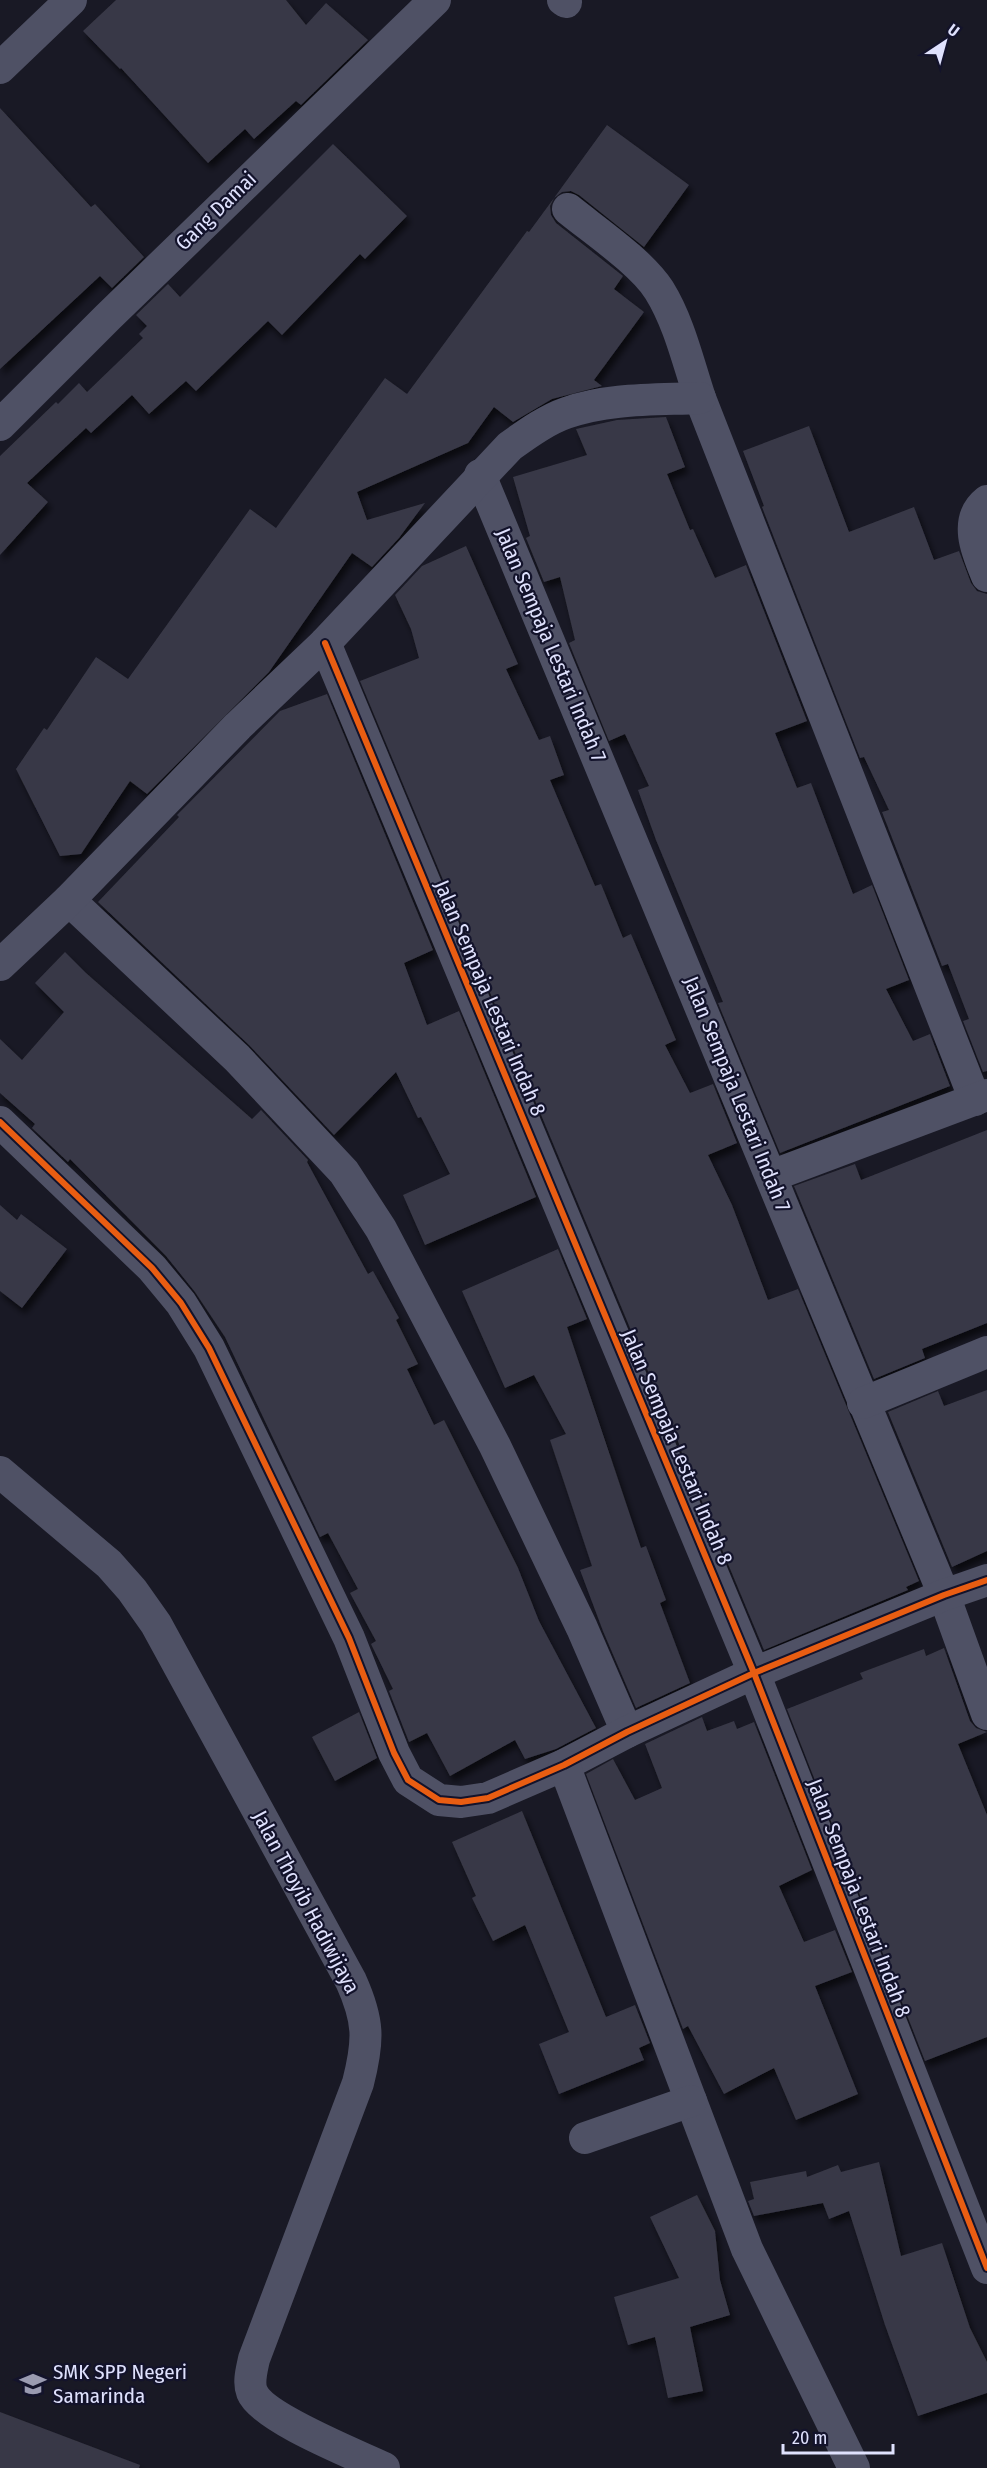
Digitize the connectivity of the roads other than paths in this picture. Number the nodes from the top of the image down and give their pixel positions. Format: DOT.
graph roads {
  1 [pos="71,0"];
  2 [pos="435,0"];
  3 [pos="0,68"];
  4 [pos="568,209"];
  5 [pos="700,398"];
  6 [pos="0,425"];
  7 [pos="480,475"];
  8 [pos="987,501"];
  9 [pos="987,576"];
  10 [pos="325,643"];
  11 [pos="69,900"];
  12 [pos="0,965"];
  13 [pos="981,1098"];
  14 [pos="0,1122"];
  15 [pos="771,1176"];
  16 [pos="987,1352"];
  17 [pos="863,1403"];
  18 [pos="0,1472"];
  19 [pos="987,1580"];
  20 [pos="945,1595"];
  21 [pos="754,1673"];
  22 [pos="987,1714"];
  23 [pos="627,1732"];
  24 [pos="564,1764"];
  25 [pos="691,2101"];
  26 [pos="585,2138"];
  27 [pos="987,2268"];
  28 [pos="384,2468"];
  29 [pos="854,2468"];
  1 -- 3 [label="street"];
  2 -- 6 [label="street, Gang Damai"];
  4 -- 5 [label="street"];
  5 -- 7 [label="street"];
  5 -- 13 [label="street"];
  7 -- 10 [label="street"];
  7 -- 15 [label="street, Jalan Sempaja Lestari Indah 7"];
  8 -- 9 [label="street"];
  10 -- 11 [label="street"];
  10 -- 21 [label="street, Jalan Sempaja Lestari Indah 8"];
  11 -- 12 [label="street"];
  11 -- 23 [label="street"];
  13 -- 15 [label="street"];
  14 -- 24 [label="street"];
  15 -- 17 [label="street, Jalan Sempaja Lestari Indah 7"];
  16 -- 17 [label="street"];
  17 -- 20 [label="street, Jalan Sempaja Lestari Indah 7"];
  18 -- 28 [label="street, Jalan Thoyib Hadiwijaya"];
  19 -- 20 [label="street"];
  20 -- 21 [label="street"];
  20 -- 22 [label="street, Jalan Sempaja Lestari Indah 7"];
  21 -- 23 [label="street"];
  21 -- 27 [label="street, Jalan Sempaja Lestari Indah 8"];
  23 -- 24 [label="street"];
  24 -- 25 [label="street"];
  25 -- 26 [label="street"];
  25 -- 29 [label="street"];
}
